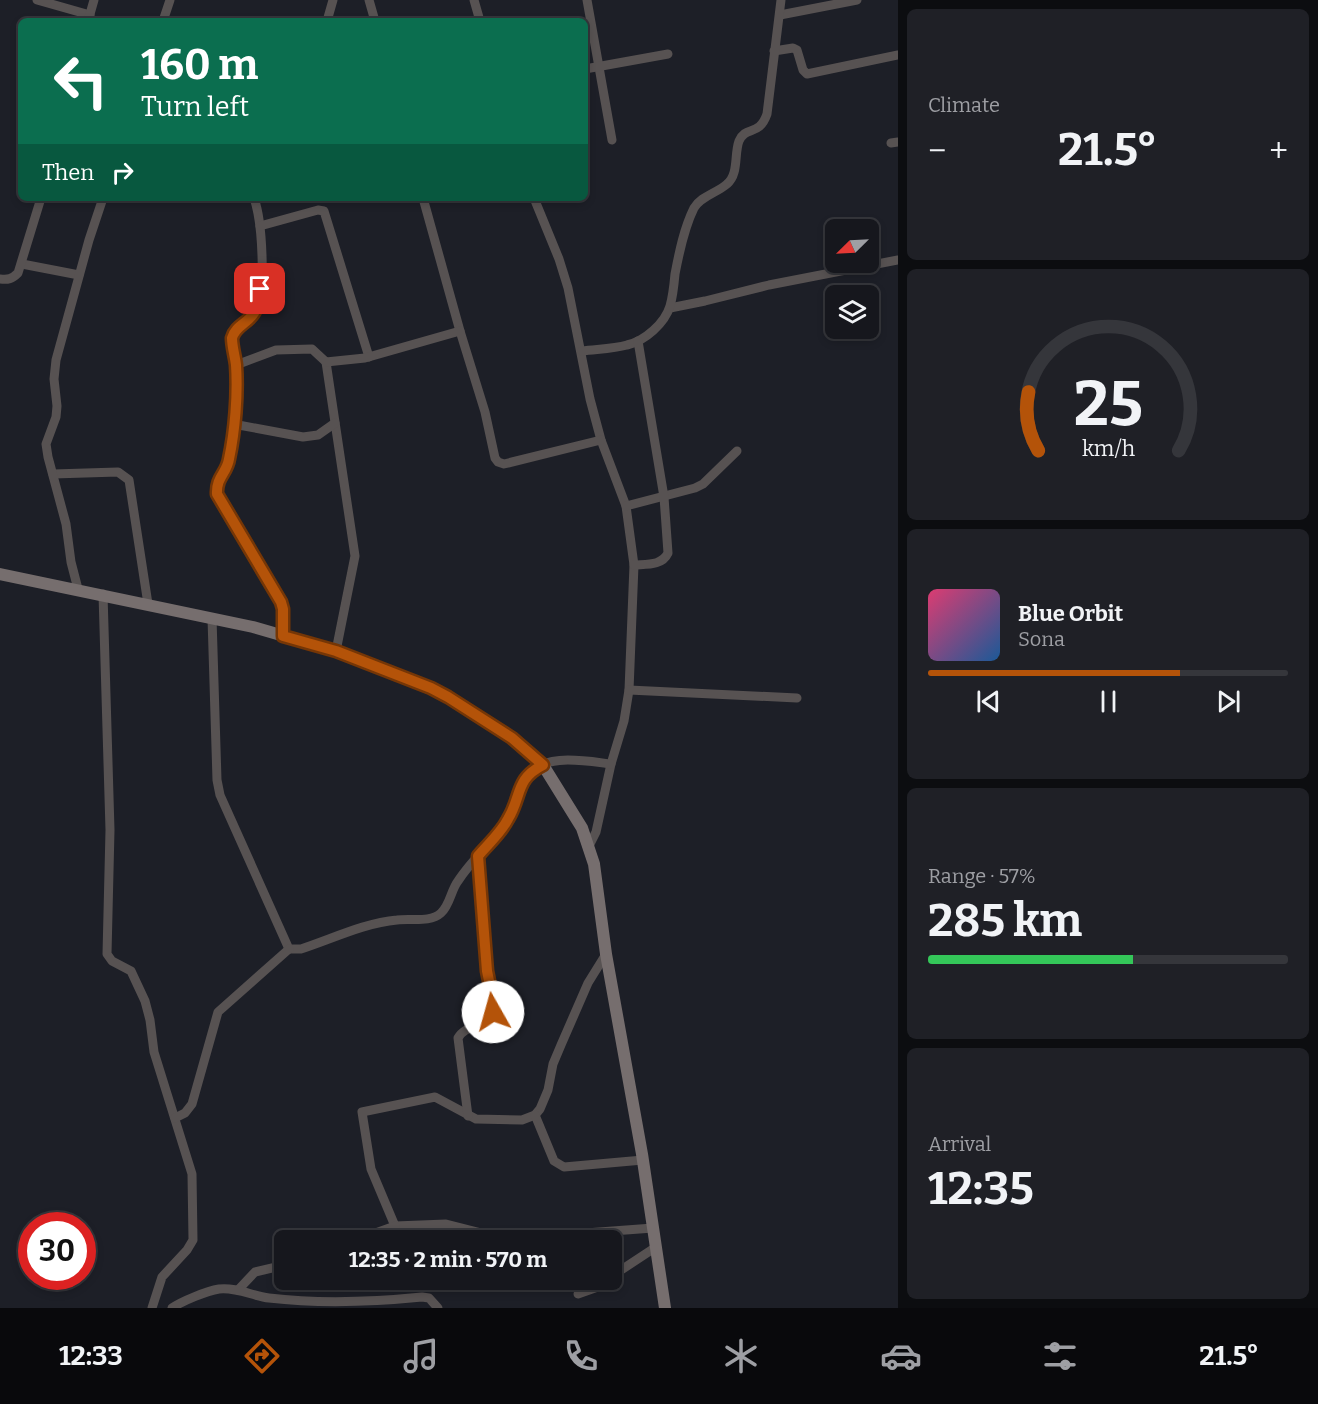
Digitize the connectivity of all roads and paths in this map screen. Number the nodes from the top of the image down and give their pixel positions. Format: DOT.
graph roads {
  1 [pos="37,0"];
  2 [pos="94,0"];
  3 [pos="170,0"];
  4 [pos="333,0"];
  5 [pos="369,0"];
  6 [pos="474,0"];
  7 [pos="587,0"];
  8 [pos="781,0"];
  9 [pos="857,0"];
  10 [pos="780,15"];
  11 [pos="89,18"];
  12 [pos="164,18"];
  13 [pos="328,18"];
  14 [pos="374,18"];
  15 [pos="479,18"];
  16 [pos="774,51"];
  17 [pos="668,54"];
  18 [pos="898,55"];
  19 [pos="598,67"];
  20 [pos="588,69"];
  21 [pos="612,140"];
  22 [pos="40,201"];
  23 [pos="102,201"];
  24 [pos="255,201"];
  25 [pos="424,201"];
  26 [pos="535,201"];
  27 [pos="260,226"];
  28 [pos="898,260"];
  29 [pos="22,264"];
  30 [pos="79,275"];
  31 [pos="0,279"];
  32 [pos="670,308"];
  33 [pos="460,332"];
  34 [pos="638,341"];
  35 [pos="582,351"];
  36 [pos="369,357"];
  37 [pos="326,362"];
  38 [pos="236,365"];
  39 [pos="335,423"];
  40 [pos="233,424"];
  41 [pos="601,440"];
  42 [pos="737,451"];
  43 [pos="53,474"];
  44 [pos="664,497"];
  45 [pos="626,506"];
  46 [pos="634,565"];
  47 [pos="0,573"];
  48 [pos="78,589"];
  49 [pos="103,594"];
  50 [pos="148,604"];
  51 [pos="212,618"];
  52 [pos="283,636"];
  53 [pos="336,651"];
  54 [pos="629,690"];
  55 [pos="797,698"];
  56 [pos="611,764"];
  57 [pos="543,765"];
  58 [pos="590,846"];
  59 [pos="478,856"];
  60 [pos="289,949"];
  61 [pos="606,954"];
  62 [pos="535,1114"];
  63 [pos="468,1116"];
  64 [pos="175,1118"];
  65 [pos="643,1160"];
  66 [pos="395,1226"];
  67 [pos="652,1228"];
  68 [pos="384,1230"];
  69 [pos="656,1247"];
  70 [pos="274,1268"];
  71 [pos="622,1269"];
  72 [pos="238,1290"];
  73 [pos="589,1290"];
  74 [pos="578,1294"];
  75 [pos="365,1305"];
  76 [pos="152,1308"];
  77 [pos="172,1308"];
  78 [pos="438,1308"];
  79 [pos="665,1308"];
  1 -- 11 [label="street"];
  2 -- 11 [label="street"];
  3 -- 12 [label="street"];
  4 -- 13 [label="street"];
  5 -- 14 [label="street"];
  6 -- 15 [label="street"];
  7 -- 19 [label="street"];
  8 -- 10 [label="street"];
  9 -- 10 [label="street"];
  10 -- 16 [label="street"];
  16 -- 18 [label="street"];
  16 -- 32 [label="street"];
  17 -- 19 [label="street"];
  19 -- 20 [label="street"];
  19 -- 21 [label="street"];
  22 -- 29 [label="street"];
  23 -- 30 [label="street"];
  24 -- 27 [label="street"];
  25 -- 33 [label="street"];
  26 -- 35 [label="street"];
  27 -- 36 [label="street"];
  27 -- 38 [label="street"];
  28 -- 32 [label="street"];
  29 -- 30 [label="street"];
  29 -- 31 [label="street"];
  30 -- 43 [label="street"];
  32 -- 34 [label="street"];
  33 -- 36 [label="street"];
  33 -- 41 [label="street"];
  34 -- 35 [label="street"];
  34 -- 44 [label="street"];
  35 -- 41 [label="street"];
  36 -- 37 [label="street"];
  37 -- 38 [label="street"];
  37 -- 39 [label="street"];
  38 -- 40 [label="street"];
  39 -- 40 [label="street"];
  39 -- 53 [label="street"];
  40 -- 52 [label="street"];
  41 -- 45 [label="street"];
  42 -- 44 [label="street"];
  43 -- 48 [label="street"];
  43 -- 50 [label="street"];
  44 -- 45 [label="street"];
  44 -- 46 [label="street"];
  45 -- 46 [label="street"];
  46 -- 54 [label="street"];
  47 -- 48 [label="street"];
  48 -- 49 [label="street"];
  49 -- 50 [label="street"];
  49 -- 64 [label="street"];
  50 -- 51 [label="street"];
  51 -- 52 [label="street"];
  51 -- 60 [label="street"];
  52 -- 53 [label="street"];
  53 -- 57 [label="street"];
  54 -- 55 [label="street"];
  54 -- 56 [label="street"];
  56 -- 57 [label="street"];
  56 -- 58 [label="street"];
  57 -- 58 [label="street"];
  57 -- 59 [label="street"];
  58 -- 61 [label="street"];
  59 -- 60 [label="street"];
  59 -- 63 [label="street"];
  60 -- 64 [label="street"];
  61 -- 62 [label="street"];
  61 -- 65 [label="street"];
  62 -- 63 [label="street"];
  62 -- 65 [label="street"];
  63 -- 66 [label="street"];
  64 -- 76 [label="street"];
  65 -- 67 [label="street"];
  66 -- 67 [label="street"];
  66 -- 68 [label="street"];
  67 -- 69 [label="street"];
  69 -- 71 [label="street"];
  69 -- 79 [label="street"];
  70 -- 72 [label="street"];
  72 -- 75 [label="street"];
  72 -- 77 [label="street"];
  73 -- 74 [label="street"];
  75 -- 78 [label="street"];
}
